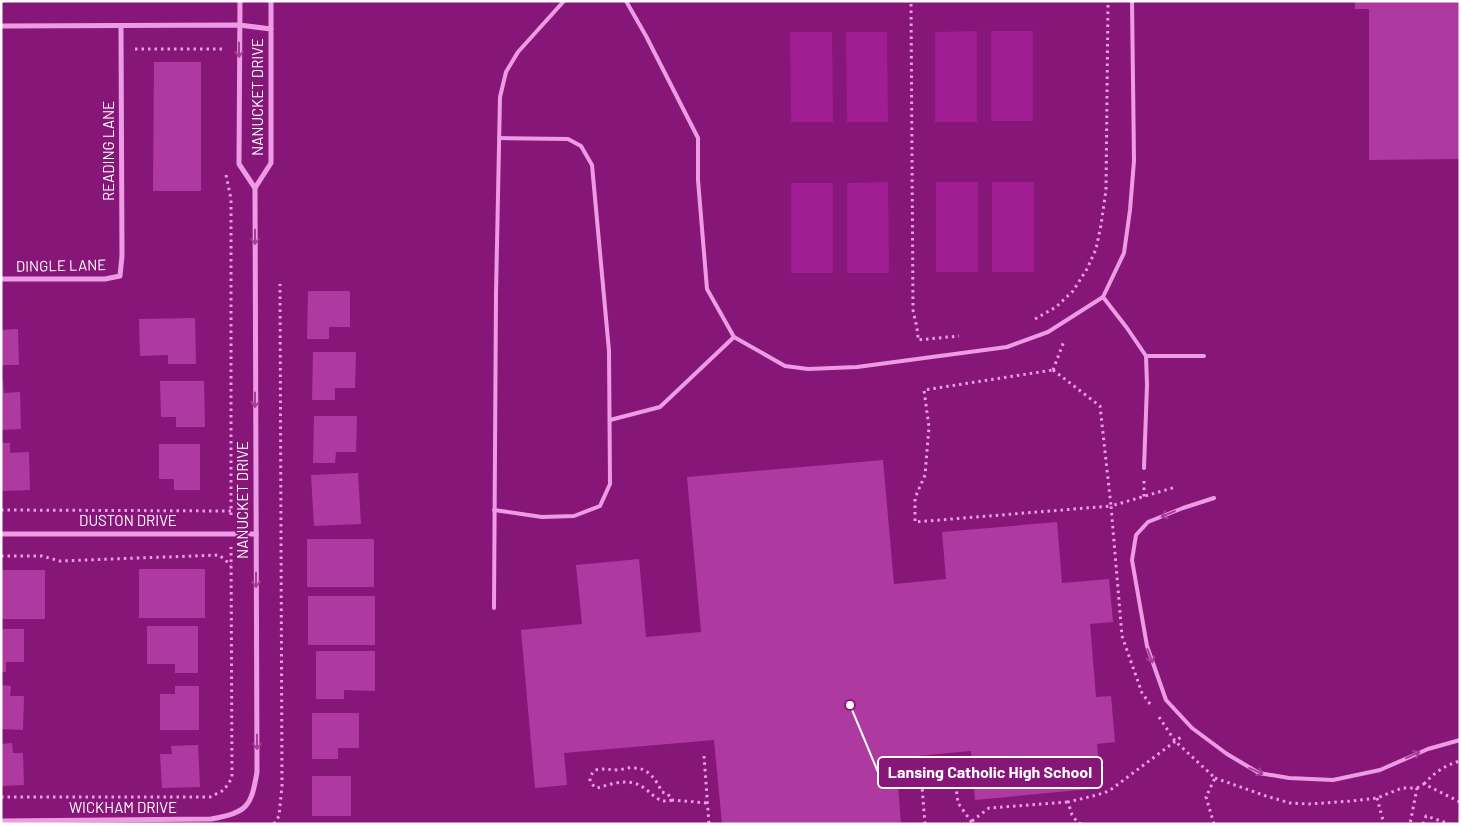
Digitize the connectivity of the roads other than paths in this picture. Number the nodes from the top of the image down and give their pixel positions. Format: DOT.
graph roads {
  1 [pos="240,1"];
  2 [pos="271,1"];
  3 [pos="564,1"];
  4 [pos="626,1"];
  5 [pos="1132,1"];
  6 [pos="239,25"];
  7 [pos="1,26"];
  8 [pos="121,26"];
  9 [pos="270,29"];
  10 [pos="499,138"];
  11 [pos="255,188"];
  12 [pos="120,276"];
  13 [pos="1,279"];
  14 [pos="1103,297"];
  15 [pos="734,338"];
  16 [pos="1146,356"];
  17 [pos="1204,356"];
  18 [pos="610,420"];
  19 [pos="1144,468"];
  20 [pos="1214,498"];
  21 [pos="494,510"];
  22 [pos="1,534"];
  23 [pos="256,534"];
  24 [pos="494,608"];
  25 [pos="1460,740"];
  26 [pos="244,809"];
  27 [pos="1,821"];
  1 -- 6 [label="street, NANUCKET DRIVE"];
  2 -- 9 [label="street, NANUCKET DRIVE"];
  3 -- 10 [label="lane"];
  4 -- 15 [label="lane"];
  5 -- 14 [label="lane"];
  6 -- 8 [label="street"];
  6 -- 9 [label="street"];
  6 -- 11 [label="street, NANUCKET DRIVE, one-way"];
  7 -- 8 [label="street"];
  8 -- 12 [label="street, READING LANE"];
  9 -- 11 [label="street, NANUCKET DRIVE"];
  10 -- 18 [label="lane"];
  10 -- 21 [label="lane"];
  11 -- 23 [label="street, NANUCKET DRIVE, one-way"];
  12 -- 13 [label="street, DINGLE LANE"];
  14 -- 15 [label="lane"];
  14 -- 16 [label="lane"];
  15 -- 18 [label="lane"];
  16 -- 17 [label="lane"];
  16 -- 19 [label="lane"];
  18 -- 21 [label="lane"];
  20 -- 25 [label="lane, one-way"];
  21 -- 24 [label="lane"];
  22 -- 23 [label="street, DUSTON DRIVE"];
  23 -- 26 [label="street, NANUCKET DRIVE, one-way"];
  26 -- 27 [label="street, WICKHAM DRIVE"];
}
